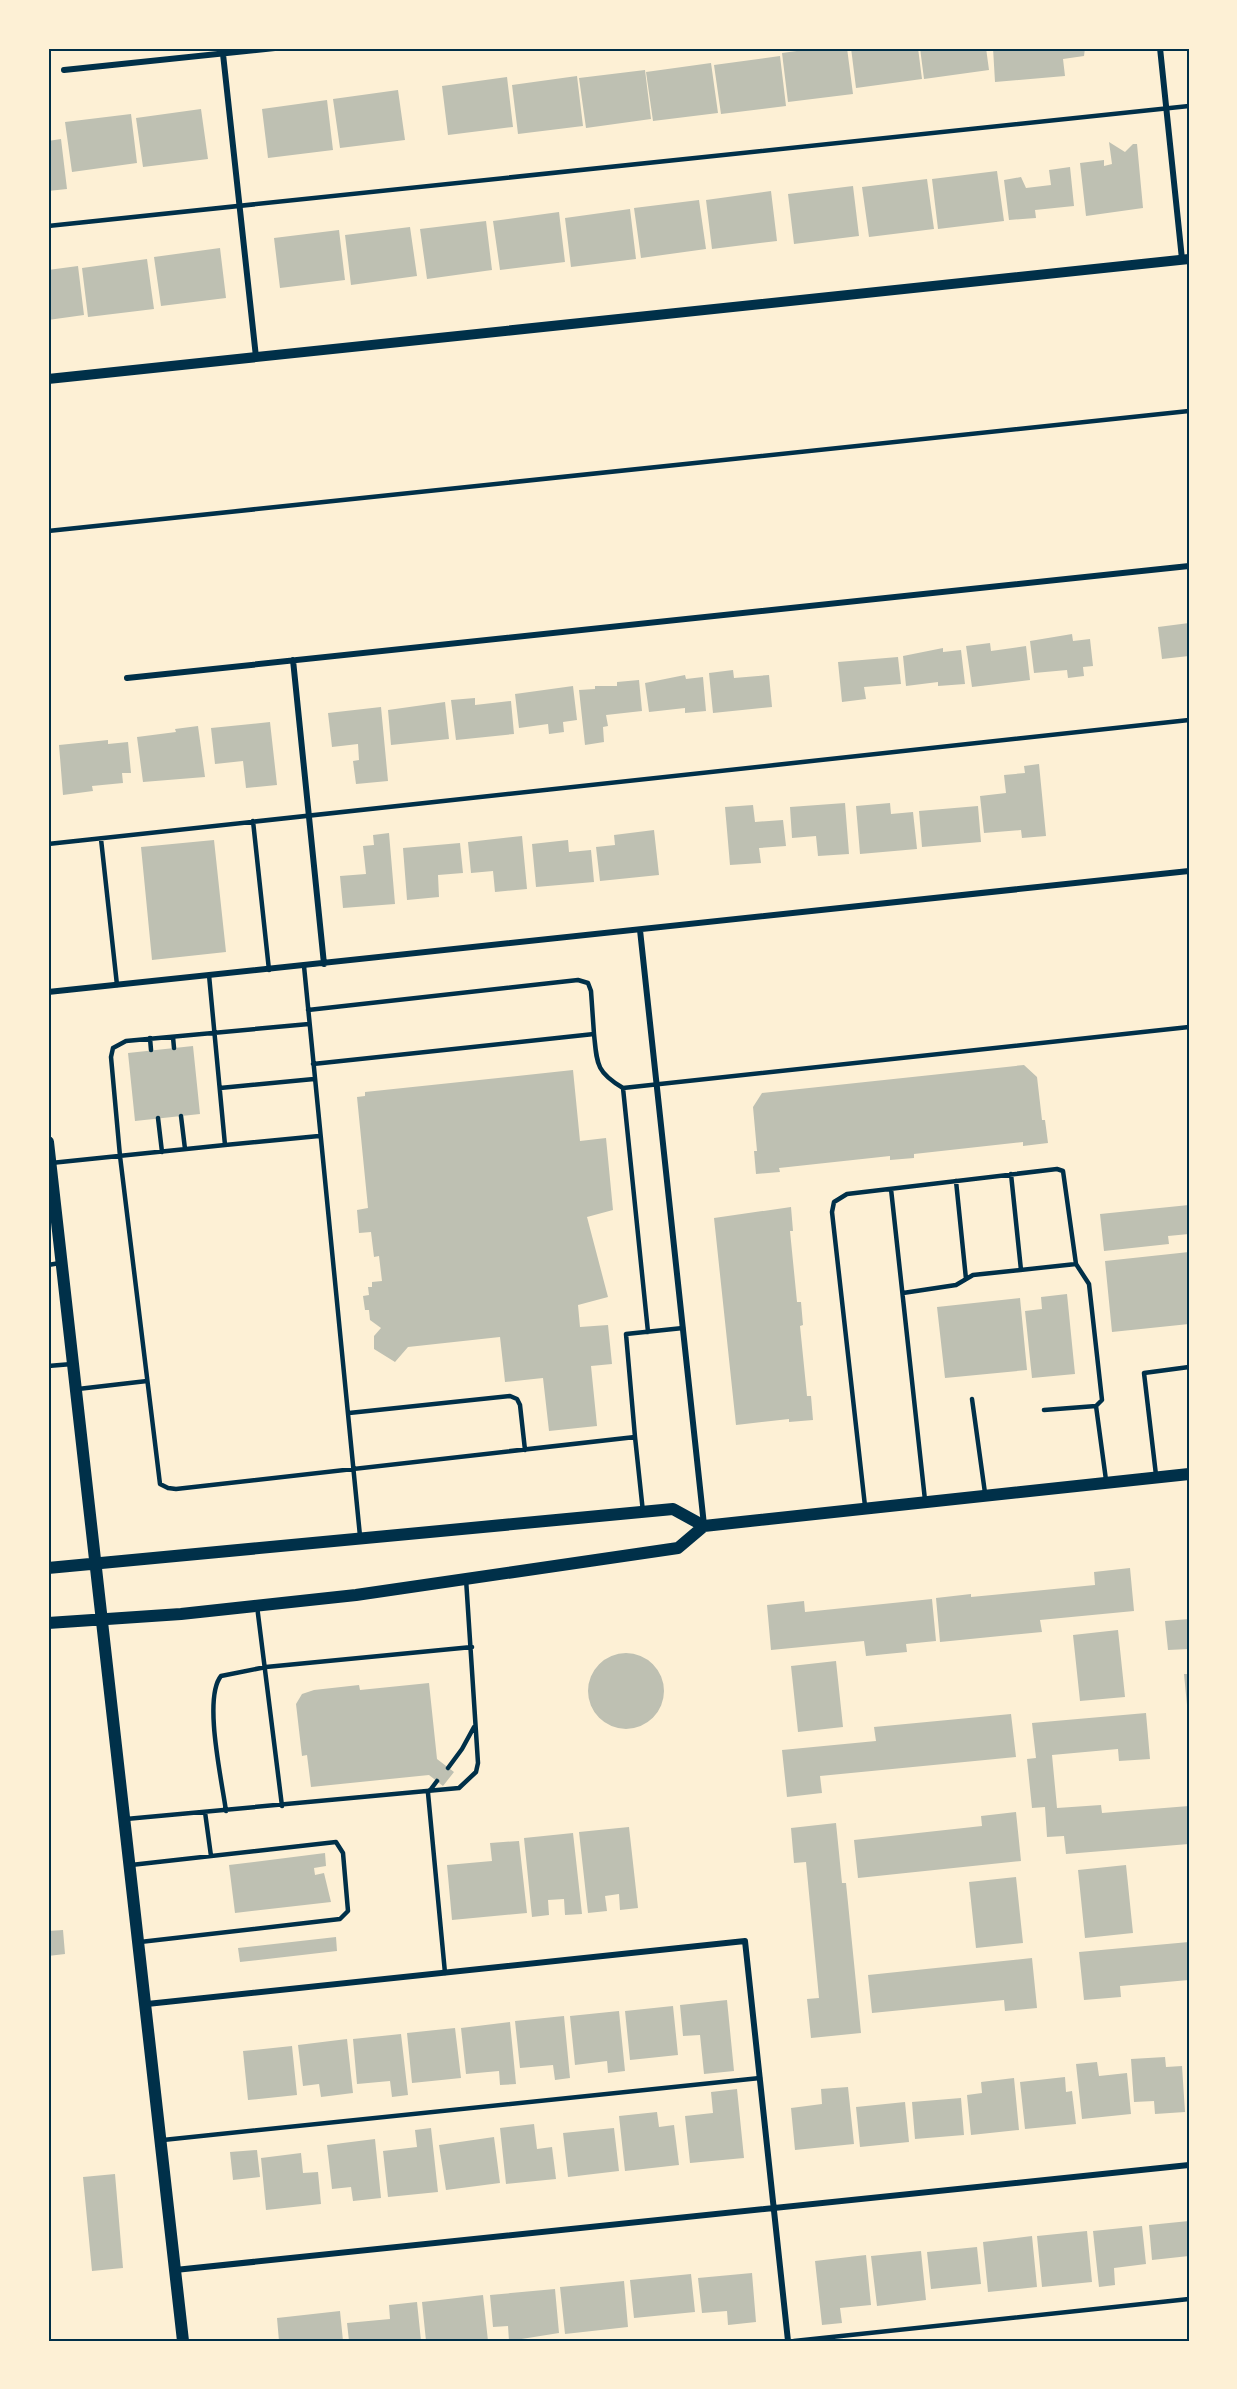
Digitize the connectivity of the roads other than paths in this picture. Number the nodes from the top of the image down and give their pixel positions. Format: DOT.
graph roads {
  1 [pos="275,48"];
  2 [pos="1160,48"];
  3 [pos="223,54"];
  4 [pos="64,70"];
  5 [pos="1189,106"];
  6 [pos="1166,109"];
  7 [pos="240,208"];
  8 [pos="48,226"];
  9 [pos="1186,259"];
  10 [pos="256,357"];
  11 [pos="48,379"];
  12 [pos="1189,411"];
  13 [pos="48,531"];
  14 [pos="1189,566"];
  15 [pos="293,660"];
  16 [pos="127,678"];
  17 [pos="1189,720"];
  18 [pos="308,814"];
  19 [pos="253,821"];
  20 [pos="101,839"];
  21 [pos="48,844"];
  22 [pos="1189,871"];
  23 [pos="640,930"];
  24 [pos="324,964"];
  25 [pos="304,966"];
  26 [pos="269,970"];
  27 [pos="209,975"];
  28 [pos="117,985"];
  29 [pos="48,992"];
  30 [pos="308,1010"];
  31 [pos="309,1024"];
  32 [pos="1189,1027"];
  33 [pos="214,1033"];
  34 [pos="594,1034"];
  35 [pos="173,1037"];
  36 [pos="150,1038"];
  37 [pos="174,1048"];
  38 [pos="151,1050"];
  39 [pos="313,1064"];
  40 [pos="314,1079"];
  41 [pos="657,1084"];
  42 [pos="220,1088"];
  43 [pos="623,1088"];
  44 [pos="181,1116"];
  45 [pos="158,1118"];
  46 [pos="320,1136"];
  47 [pos="48,1142"];
  48 [pos="225,1145"];
  49 [pos="185,1149"];
  50 [pos="162,1152"];
  51 [pos="120,1156"];
  52 [pos="50,1163"];
  53 [pos="1011,1174"];
  54 [pos="956,1181"];
  55 [pos="891,1189"];
  56 [pos="61,1263"];
  57 [pos="1076,1264"];
  58 [pos="48,1265"];
  59 [pos="1021,1270"];
  60 [pos="966,1279"];
  61 [pos="903,1293"];
  62 [pos="683,1329"];
  63 [pos="648,1332"];
  64 [pos="72,1364"];
  65 [pos="48,1366"];
  66 [pos="1189,1367"];
  67 [pos="147,1381"];
  68 [pos="75,1389"];
  69 [pos="972,1399"];
  70 [pos="1096,1406"];
  71 [pos="1044,1410"];
  72 [pos="349,1413"];
  73 [pos="635,1437"];
  74 [pos="525,1450"];
  75 [pos="354,1469"];
  76 [pos="1189,1474"];
  77 [pos="1156,1478"];
  78 [pos="1106,1483"];
  79 [pos="985,1496"];
  80 [pos="925,1503"];
  81 [pos="865,1509"];
  82 [pos="643,1512"];
  83 [pos="704,1526"];
  84 [pos="360,1538"];
  85 [pos="96,1563"];
  86 [pos="48,1568"];
  87 [pos="466,1579"];
  88 [pos="257,1606"];
  89 [pos="103,1619"];
  90 [pos="48,1623"];
  91 [pos="472,1647"];
  92 [pos="266,1667"];
  93 [pos="475,1725"];
  94 [pos="448,1768"];
  95 [pos="438,1781"];
  96 [pos="428,1793"];
  97 [pos="282,1806"];
  98 [pos="226,1811"];
  99 [pos="205,1812"];
  100 [pos="126,1819"];
  101 [pos="211,1856"];
  102 [pos="131,1865"];
  103 [pos="140,1942"];
  104 [pos="445,1973"];
  105 [pos="147,2004"];
  106 [pos="760,2078"];
  107 [pos="162,2140"];
  108 [pos="1189,2165"];
  109 [pos="774,2208"];
  110 [pos="176,2270"];
  111 [pos="1189,2299"];
  112 [pos="183,2341"];
  113 [pos="788,2341"];
  114 [pos="794,2341"];
  1 -- 3 [label="street"];
  2 -- 6 [label="street"];
  3 -- 4 [label="street"];
  3 -- 7 [label="street"];
  5 -- 6 [label="lane"];
  6 -- 7 [label="lane"];
  6 -- 9 [label="street"];
  7 -- 8 [label="lane"];
  7 -- 10 [label="street"];
  9 -- 10 [label="street"];
  10 -- 11 [label="street"];
  12 -- 13 [label="lane"];
  14 -- 15 [label="street"];
  15 -- 16 [label="street"];
  15 -- 18 [label="street"];
  17 -- 18 [label="lane"];
  18 -- 19 [label="lane"];
  18 -- 24 [label="street"];
  19 -- 20 [label="lane"];
  19 -- 26 [label="lane"];
  20 -- 21 [label="lane"];
  20 -- 28 [label="lane"];
  22 -- 23 [label="street"];
  23 -- 24 [label="street"];
  23 -- 41 [label="street"];
  24 -- 25 [label="street"];
  25 -- 26 [label="street"];
  25 -- 30 [label="lane"];
  26 -- 27 [label="street"];
  27 -- 28 [label="street"];
  27 -- 33 [label="lane"];
  28 -- 29 [label="street"];
  30 -- 31 [label="lane"];
  30 -- 34 [label="lane"];
  31 -- 33 [label="lane"];
  31 -- 39 [label="lane"];
  32 -- 41 [label="lane"];
  33 -- 35 [label="lane"];
  33 -- 42 [label="lane"];
  34 -- 39 [label="lane"];
  34 -- 43 [label="lane"];
  35 -- 36 [label="lane"];
  35 -- 37 [label="lane"];
  36 -- 38 [label="lane"];
  36 -- 51 [label="lane"];
  39 -- 40 [label="lane"];
  40 -- 42 [label="lane"];
  40 -- 46 [label="lane"];
  41 -- 43 [label="lane"];
  41 -- 62 [label="street"];
  42 -- 48 [label="lane"];
  43 -- 63 [label="lane"];
  44 -- 49 [label="lane"];
  45 -- 50 [label="lane"];
  46 -- 48 [label="lane"];
  46 -- 72 [label="lane"];
  47 -- 52 [label="main road"];
  48 -- 49 [label="lane"];
  49 -- 50 [label="lane"];
  50 -- 51 [label="lane"];
  51 -- 52 [label="lane"];
  51 -- 67 [label="lane"];
  52 -- 56 [label="main road"];
  53 -- 54 [label="lane"];
  53 -- 57 [label="lane"];
  53 -- 59 [label="lane"];
  54 -- 55 [label="lane"];
  54 -- 60 [label="lane"];
  55 -- 61 [label="lane"];
  55 -- 81 [label="lane"];
  56 -- 58 [label="lane"];
  56 -- 64 [label="main road"];
  57 -- 59 [label="lane"];
  57 -- 70 [label="lane"];
  59 -- 60 [label="lane"];
  60 -- 61 [label="lane"];
  61 -- 80 [label="lane"];
  62 -- 63 [label="lane"];
  62 -- 83 [label="street"];
  63 -- 73 [label="lane"];
  64 -- 65 [label="lane"];
  64 -- 68 [label="main road"];
  66 -- 77 [label="lane"];
  67 -- 68 [label="lane"];
  67 -- 75 [label="lane"];
  68 -- 85 [label="main road"];
  69 -- 79 [label="lane"];
  70 -- 71 [label="lane"];
  70 -- 78 [label="lane"];
  72 -- 74 [label="lane"];
  72 -- 75 [label="lane"];
  73 -- 74 [label="lane"];
  73 -- 82 [label="lane"];
  74 -- 75 [label="lane"];
  75 -- 84 [label="lane"];
  76 -- 77 [label="main road"];
  77 -- 78 [label="main road"];
  78 -- 79 [label="main road"];
  79 -- 80 [label="main road"];
  80 -- 81 [label="main road"];
  81 -- 83 [label="main road"];
  82 -- 83 [label="main road"];
  82 -- 84 [label="main road"];
  83 -- 87 [label="main road"];
  84 -- 85 [label="main road"];
  85 -- 86 [label="main road"];
  85 -- 89 [label="main road"];
  87 -- 88 [label="main road"];
  87 -- 91 [label="lane"];
  88 -- 89 [label="main road"];
  88 -- 92 [label="lane"];
  89 -- 90 [label="main road"];
  89 -- 100 [label="main road"];
  91 -- 92 [label="lane"];
  91 -- 93 [label="lane"];
  92 -- 97 [label="lane"];
  92 -- 98 [label="lane"];
  93 -- 94 [label="lane"];
  93 -- 96 [label="lane"];
  95 -- 96 [label="lane"];
  96 -- 97 [label="lane"];
  96 -- 104 [label="lane"];
  97 -- 98 [label="lane"];
  98 -- 99 [label="lane"];
  99 -- 100 [label="lane"];
  99 -- 101 [label="lane"];
  100 -- 102 [label="main road"];
  101 -- 102 [label="lane"];
  101 -- 103 [label="lane"];
  102 -- 103 [label="main road"];
  103 -- 105 [label="main road"];
  104 -- 105 [label="street"];
  104 -- 106 [label="street"];
  105 -- 107 [label="main road"];
  106 -- 107 [label="lane"];
  106 -- 109 [label="street"];
  107 -- 110 [label="main road"];
  108 -- 109 [label="street"];
  109 -- 110 [label="street"];
  109 -- 113 [label="street"];
  110 -- 112 [label="main road"];
  111 -- 114 [label="lane"];
}
